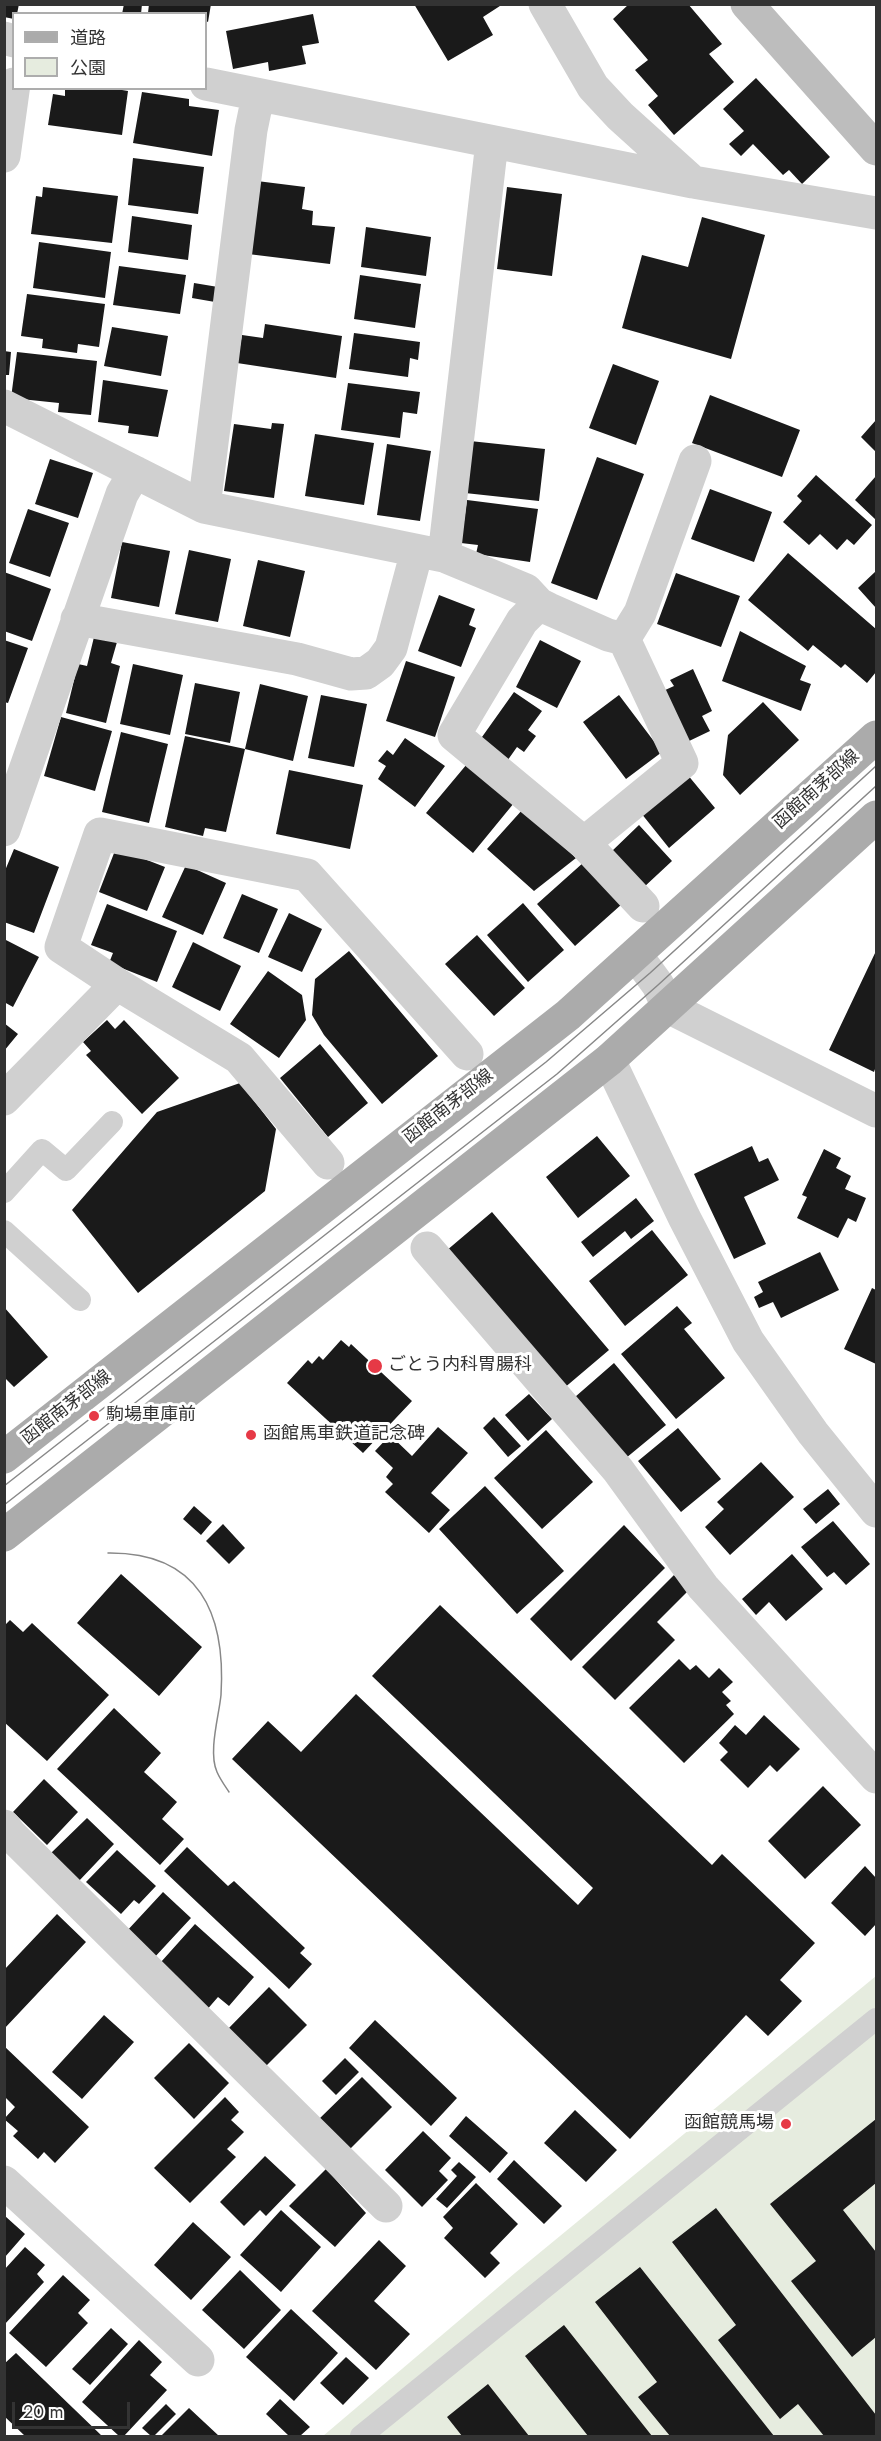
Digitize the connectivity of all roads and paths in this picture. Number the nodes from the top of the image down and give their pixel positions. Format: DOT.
graph roads {
  1 [pos="545,4"];
  2 [pos="747,4"];
  3 [pos="207,84"];
  4 [pos="13,90"];
  5 [pos="258,96"];
  6 [pos="492,142"];
  7 [pos="876,149"];
  8 [pos="4,156"];
  9 [pos="693,182"];
  10 [pos="876,213"];
  11 [pos="4,406"];
  12 [pos="695,460"];
  13 [pos="135,472"];
  14 [pos="204,507"];
  15 [pos="431,554"];
  16 [pos="539,604"];
  17 [pos="77,619"];
  18 [pos="624,639"];
  19 [pos="876,736"];
  20 [pos="876,817"];
  21 [pos="4,830"];
  22 [pos="584,843"];
  23 [pos="643,906"];
  24 [pos="636,955"];
  25 [pos="117,984"];
  26 [pos="668,1007"];
  27 [pos="467,1054"];
  28 [pos="609,1060"];
  29 [pos="4,1099"];
  30 [pos="876,1111"];
  31 [pos="112,1122"];
  32 [pos="328,1163"];
  33 [pos="4,1192"];
  34 [pos="4,1231"];
  35 [pos="427,1248"];
  36 [pos="80,1300"];
  37 [pos="4,1457"];
  38 [pos="876,1511"];
  39 [pos="4,1535"];
  40 [pos="876,1777"];
  41 [pos="4,1826"];
  42 [pos="876,2019"];
  43 [pos="4,2182"];
  44 [pos="386,2206"];
  45 [pos="198,2360"];
  46 [pos="361,2436"];
  1 -- 9 [label="street"];
  2 -- 7 [label="street"];
  3 -- 5 [label="street"];
  4 -- 8 [label="street"];
  5 -- 6 [label="street"];
  5 -- 14 [label="street"];
  6 -- 9 [label="street"];
  6 -- 15 [label="street"];
  9 -- 10 [label="street"];
  11 -- 13 [label="street"];
  12 -- 18 [label="street"];
  13 -- 14 [label="street"];
  13 -- 17 [label="street"];
  14 -- 15 [label="street"];
  15 -- 16 [label="street"];
  15 -- 17 [label="street"];
  16 -- 18 [label="street"];
  16 -- 22 [label="street"];
  17 -- 21 [label="street"];
  18 -- 22 [label="street"];
  19 -- 24 [label="main road, 函館南茅部線"];
  20 -- 26 [label="main road"];
  22 -- 23 [label="street"];
  24 -- 26 [label="street"];
  24 -- 37 [label="main road, 函館南茅部線"];
  25 -- 27 [label="street"];
  25 -- 29 [label="street"];
  25 -- 32 [label="street"];
  26 -- 28 [label="main road"];
  26 -- 30 [label="street"];
  28 -- 38 [label="street"];
  28 -- 39 [label="main road"];
  31 -- 33 [label="lane"];
  34 -- 36 [label="lane"];
  35 -- 40 [label="street"];
  41 -- 44 [label="street"];
  42 -- 46 [label="lane"];
  43 -- 45 [label="street"];
}
